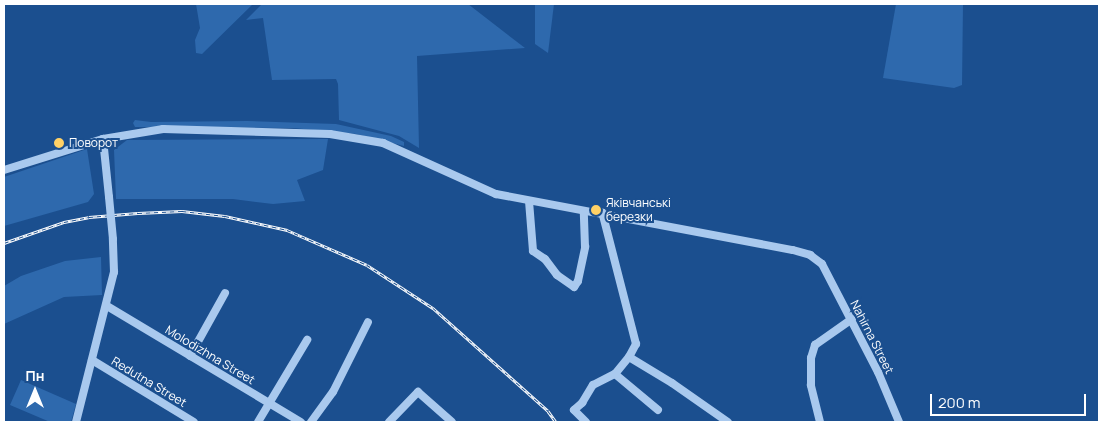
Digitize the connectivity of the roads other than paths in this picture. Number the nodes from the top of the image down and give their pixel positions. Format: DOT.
graph roads {
  1 [pos="103,139"];
  2 [pos="4,170"];
  3 [pos="529,201"];
  4 [pos="584,212"];
  5 [pos="602,212"];
  6 [pos="226,293"];
  7 [pos="107,306"];
  8 [pos="852,319"];
  9 [pos="368,322"];
  10 [pos="308,340"];
  11 [pos="190,356"];
  12 [pos="629,357"];
  13 [pos="92,360"];
  14 [pos="615,374"];
  15 [pos="268,404"];
  16 [pos="658,410"];
  17 [pos="78,422"];
  18 [pos="194,422"];
  19 [pos="258,422"];
  20 [pos="301,422"];
  21 [pos="311,422"];
  22 [pos="390,422"];
  23 [pos="452,422"];
  24 [pos="586,422"];
  25 [pos="728,422"];
  26 [pos="820,422"];
  27 [pos="899,422"];
  1 -- 2 [label="street"];
  1 -- 3 [label="street"];
  1 -- 7 [label="street, bridge"];
  3 -- 4 [label="street"];
  3 -- 4 [label="street"];
  4 -- 5 [label="street"];
  5 -- 8 [label="street, Nahirna Street"];
  5 -- 12 [label="street"];
  6 -- 11 [label="street"];
  7 -- 11 [label="street, Molodizhna Street"];
  7 -- 13 [label="street"];
  8 -- 26 [label="street"];
  8 -- 27 [label="street, Nahirna Street"];
  9 -- 21 [label="street"];
  10 -- 15 [label="street"];
  11 -- 15 [label="street, Molodizhna Street"];
  12 -- 14 [label="street"];
  12 -- 25 [label="street"];
  13 -- 17 [label="street"];
  13 -- 18 [label="street, Redutna Street"];
  14 -- 16 [label="street"];
  14 -- 24 [label="street"];
  15 -- 19 [label="street"];
  15 -- 20 [label="street, Molodizhna Street"];
  22 -- 23 [label="street"];
}
